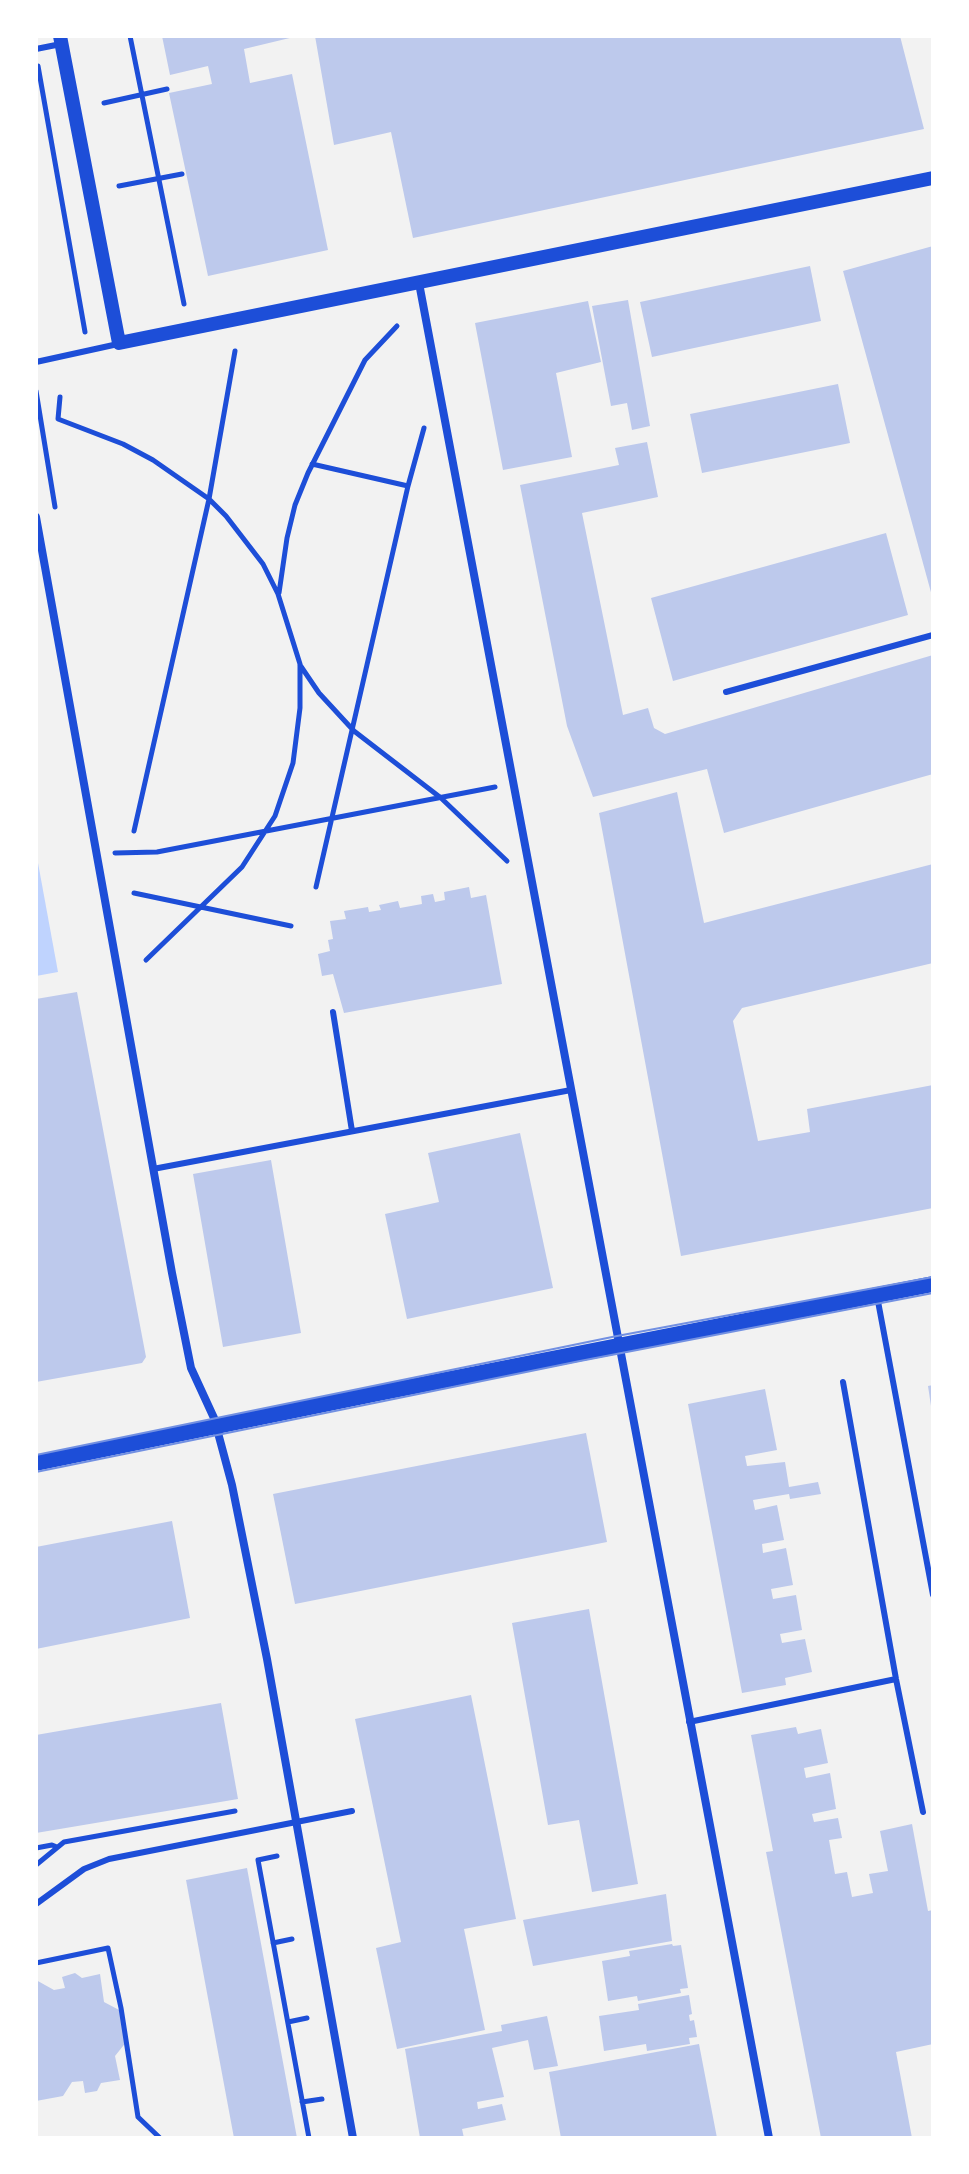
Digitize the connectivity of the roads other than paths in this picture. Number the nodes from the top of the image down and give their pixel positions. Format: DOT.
graph roads {
  1 [pos="60,40"];
  2 [pos="36,49"];
  3 [pos="933,178"];
  4 [pos="419,283"];
  5 [pos="119,343"];
  6 [pos="36,362"];
  7 [pos="36,517"];
  8 [pos="933,635"];
  9 [pos="726,692"];
  10 [pos="333,1012"];
  11 [pos="571,1090"];
  12 [pos="352,1131"];
  13 [pos="153,1169"];
  14 [pos="933,1284"];
  15 [pos="877,1295"];
  16 [pos="619,1346"];
  17 [pos="843,1382"];
  18 [pos="217,1426"];
  19 [pos="36,1463"];
  20 [pos="930,1566"];
  21 [pos="933,1595"];
  22 [pos="896,1679"];
  23 [pos="689,1722"];
  24 [pos="352,1811"];
  25 [pos="923,1812"];
  26 [pos="295,1823"];
  27 [pos="36,1904"];
  28 [pos="353,2138"];
  29 [pos="769,2138"];
  1 -- 2 [label="lane"];
  1 -- 5 [label="street"];
  3 -- 4 [label="street"];
  4 -- 5 [label="street"];
  4 -- 11 [label="street"];
  5 -- 6 [label="lane"];
  7 -- 13 [label="street"];
  8 -- 9 [label="lane"];
  10 -- 12 [label="lane"];
  11 -- 12 [label="lane"];
  11 -- 16 [label="street"];
  12 -- 13 [label="lane"];
  13 -- 18 [label="street"];
  14 -- 15 [label="main road"];
  15 -- 16 [label="main road"];
  15 -- 20 [label="lane"];
  16 -- 18 [label="main road"];
  16 -- 23 [label="street"];
  17 -- 22 [label="lane"];
  18 -- 19 [label="main road"];
  18 -- 26 [label="street"];
  20 -- 21 [label="lane"];
  22 -- 23 [label="lane"];
  22 -- 25 [label="lane"];
  23 -- 29 [label="street"];
  24 -- 26 [label="lane"];
  26 -- 27 [label="lane"];
  26 -- 28 [label="street"];
}
